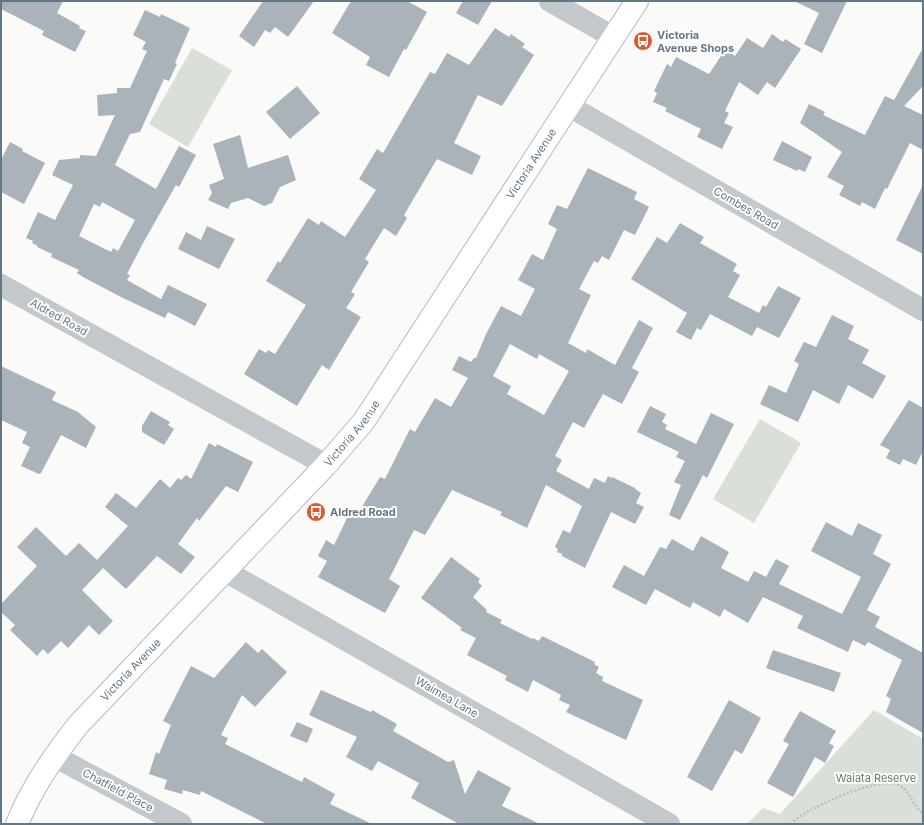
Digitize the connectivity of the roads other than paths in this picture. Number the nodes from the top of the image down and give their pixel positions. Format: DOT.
graph roads {
  1 [pos="550,1"];
  2 [pos="637,1"];
  3 [pos="613,37"];
  4 [pos="568,106"];
  5 [pos="1,285"];
  6 [pos="923,310"];
  7 [pos="326,465"];
  8 [pos="225,571"];
  9 [pos="54,756"];
  10 [pos="17,824"];
  11 [pos="181,824"];
  12 [pos="669,824"];
  1 -- 3 [label="street"];
  2 -- 3 [label="main road, Victoria Avenue"];
  3 -- 4 [label="main road, Victoria Avenue"];
  4 -- 6 [label="street, Combes Road"];
  4 -- 7 [label="main road, Victoria Avenue"];
  5 -- 7 [label="street, Aldred Road"];
  7 -- 8 [label="main road, Victoria Avenue"];
  8 -- 9 [label="main road, Victoria Avenue"];
  8 -- 12 [label="street, Waimea Lane"];
  9 -- 10 [label="main road, Victoria Avenue"];
  9 -- 11 [label="street, Chatfield Place"];
}
